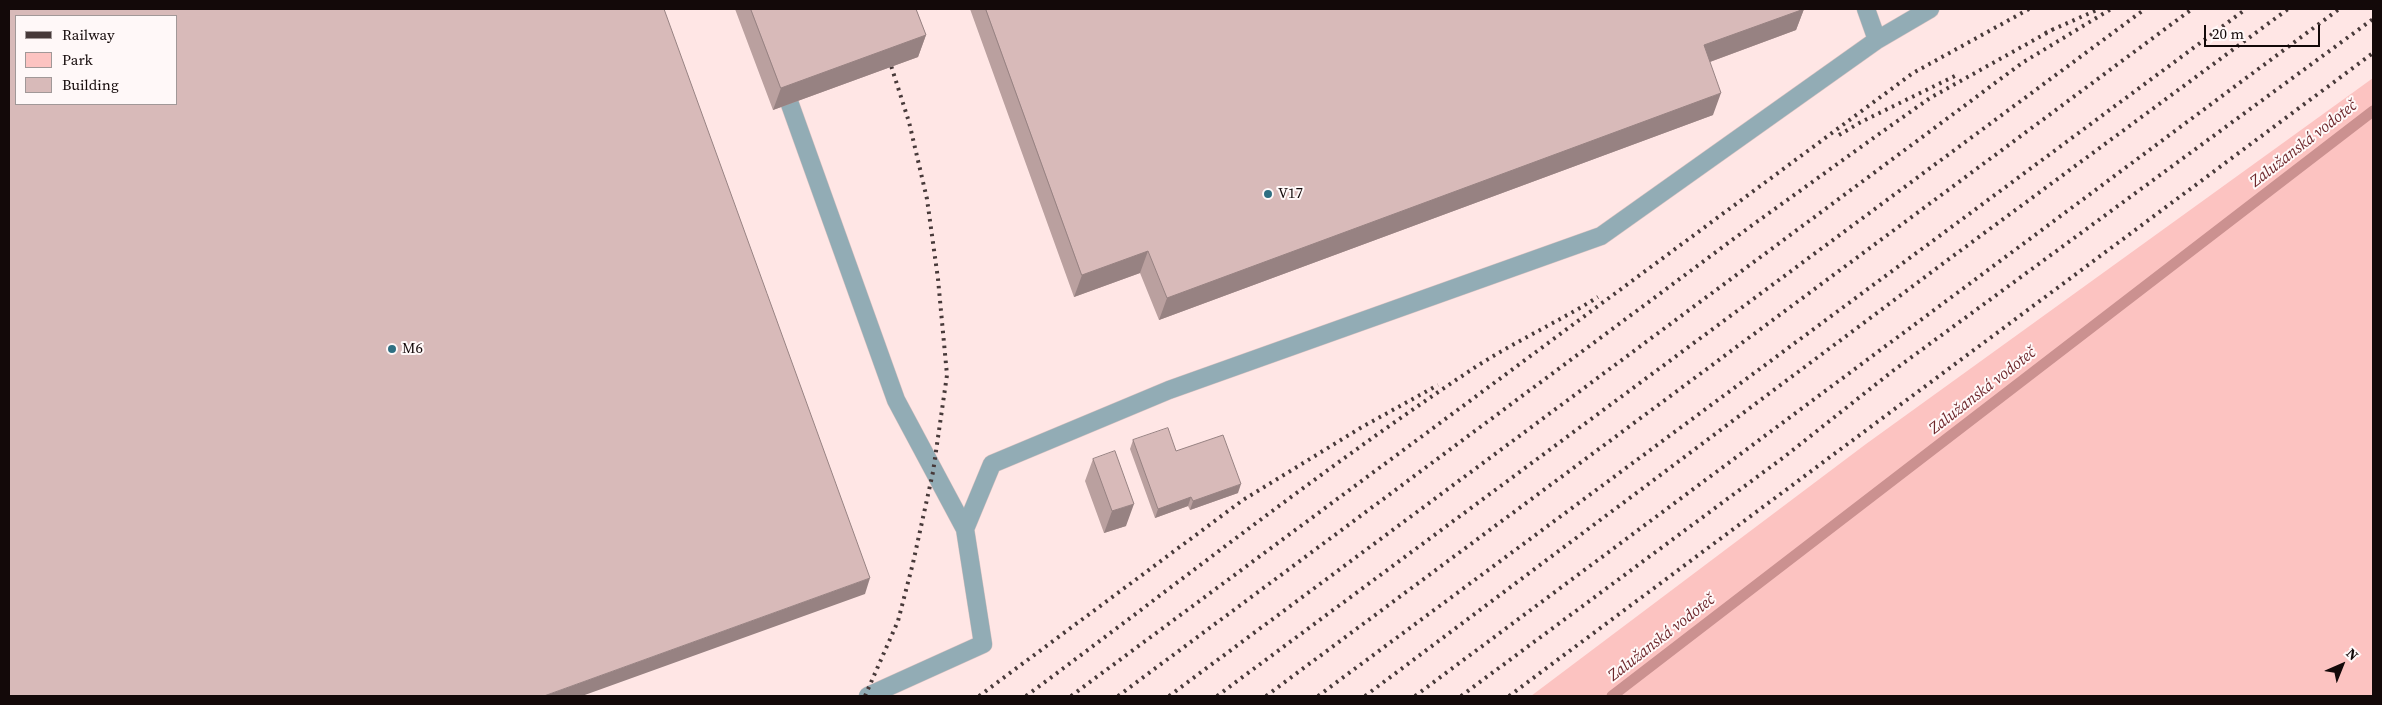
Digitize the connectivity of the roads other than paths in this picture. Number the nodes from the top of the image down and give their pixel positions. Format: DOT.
graph roads {
  1 [pos="1866,9"];
  2 [pos="1930,9"];
  3 [pos="1877,40"];
  4 [pos="775,65"];
  5 [pos="965,529"];
  6 [pos="868,696"];
  1 -- 3 [label="lane"];
  2 -- 3 [label="lane"];
  3 -- 5 [label="lane"];
  4 -- 5 [label="lane"];
  5 -- 6 [label="lane"];
}
